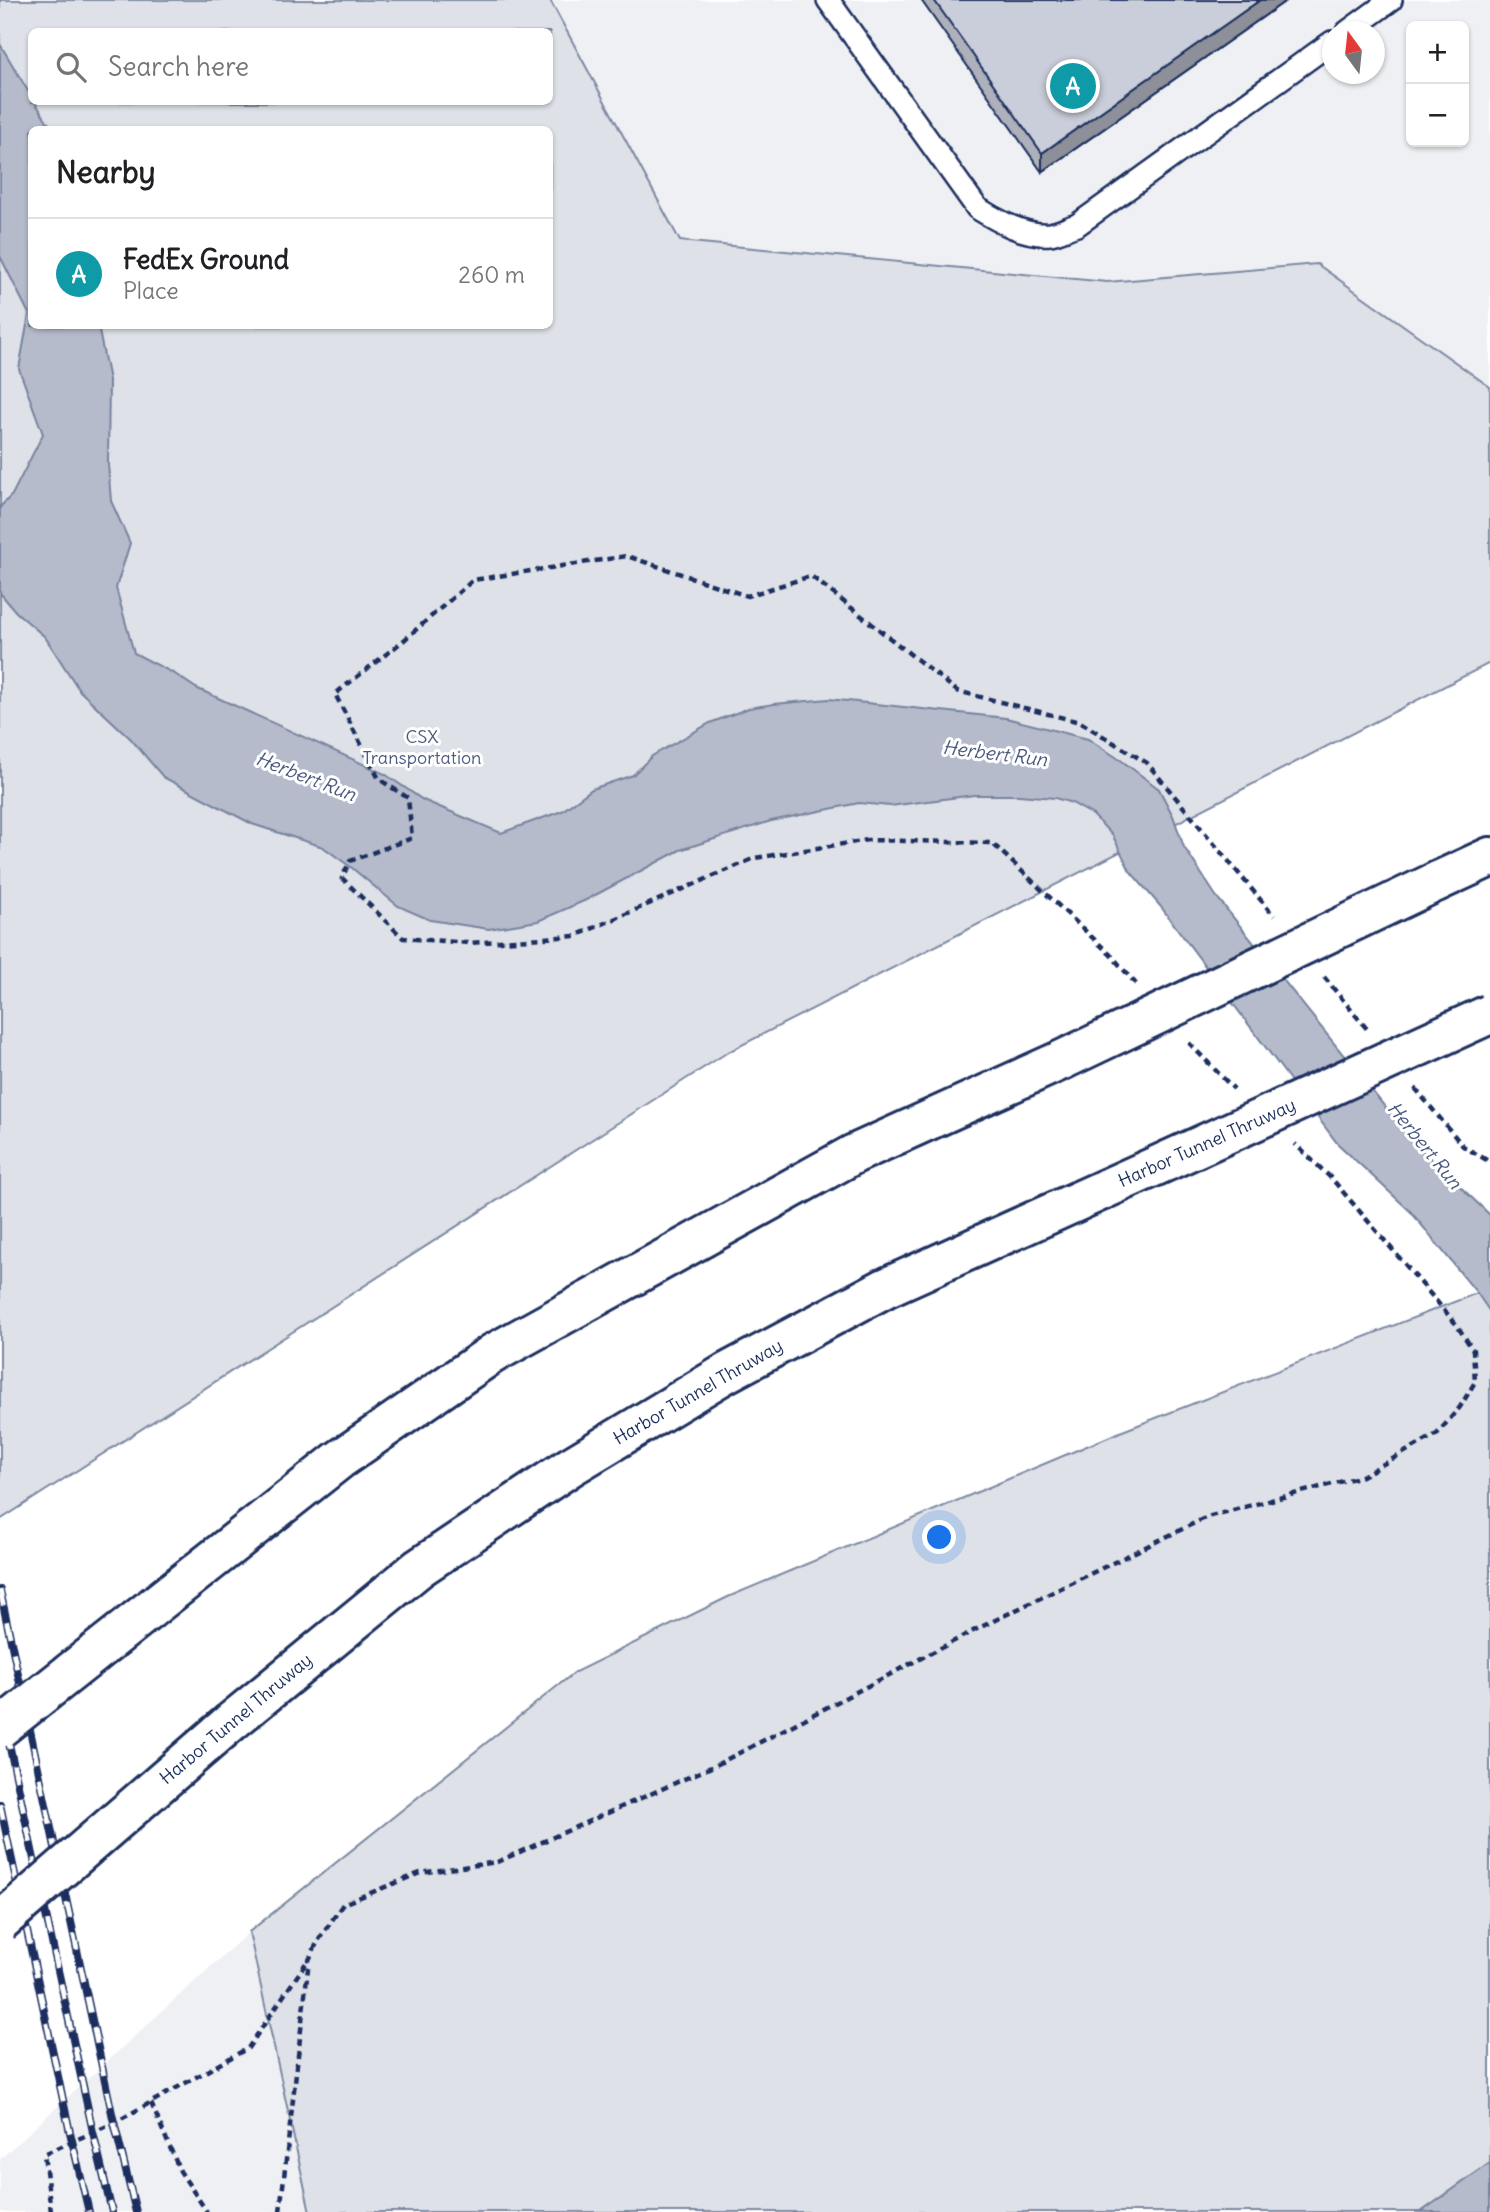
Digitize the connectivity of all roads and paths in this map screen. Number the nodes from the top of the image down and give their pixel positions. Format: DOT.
graph roads {
  1 [pos="828,0"];
  2 [pos="1391,0"];
  3 [pos="1362,21"];
  4 [pos="1322,49"];
  5 [pos="1490,857"];
  6 [pos="1278,921"];
  7 [pos="1322,974"];
  8 [pos="1137,984"];
  9 [pos="1490,1014"];
  10 [pos="1375,1039"];
  11 [pos="1188,1043"];
  12 [pos="1410,1082"];
  13 [pos="1235,1089"];
  14 [pos="1293,1143"];
  15 [pos="1490,1162"];
  16 [pos="0,1728"];
  17 [pos="0,1922"];
  18 [pos="309,1960"];
  19 [pos="150,2103"];
  20 [pos="51,2212"];
  21 [pos="207,2212"];
  22 [pos="280,2212"];
  1 -- 4 [label="lane"];
  2 -- 3 [label="lane"];
  5 -- 16 [label="highway, bridge"];
  6 -- 8 [label="path"];
  7 -- 10 [label="path"];
  9 -- 17 [label="highway, Harbor Tunnel Thruway, bridge"];
  11 -- 13 [label="path"];
  12 -- 15 [label="path"];
  14 -- 18 [label="path"];
  18 -- 19 [label="path"];
  18 -- 22 [label="path"];
  19 -- 20 [label="path"];
  19 -- 21 [label="path"];
}
